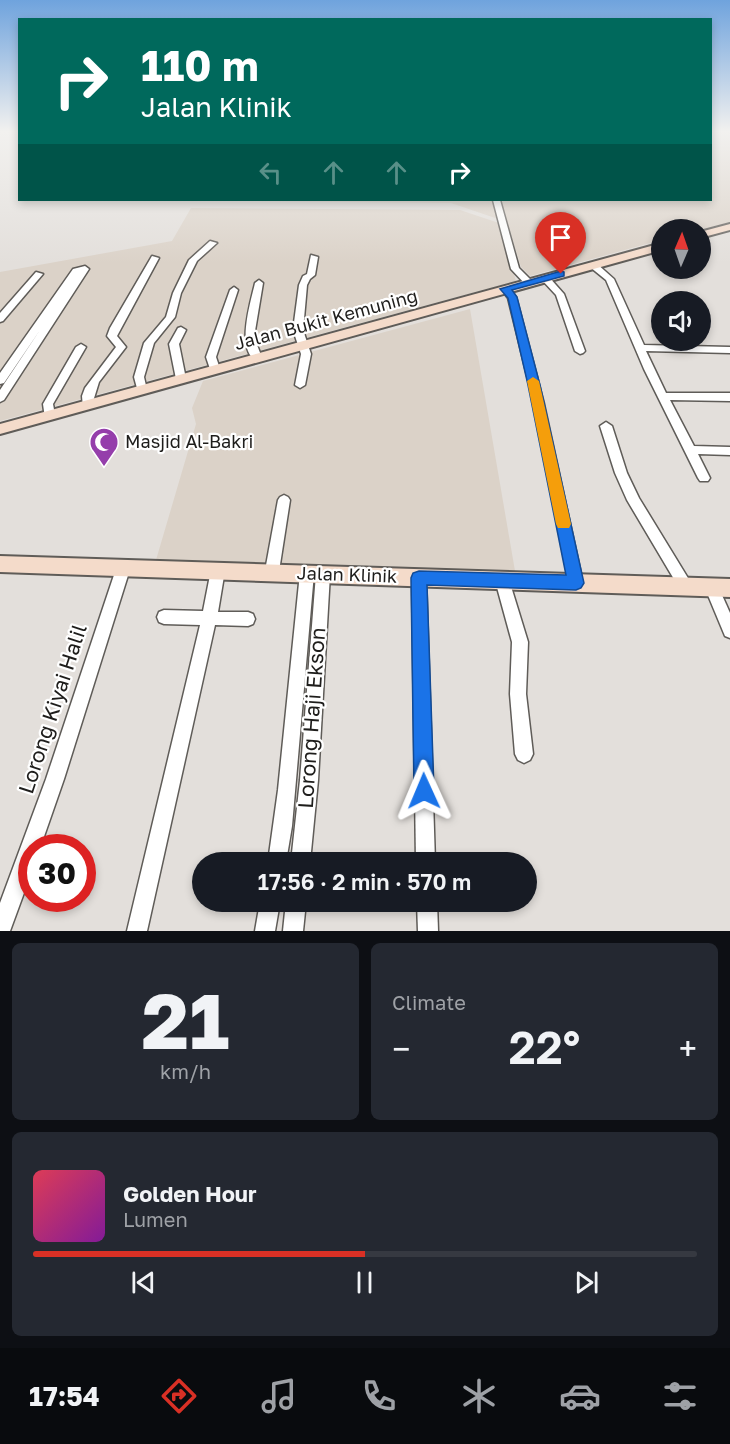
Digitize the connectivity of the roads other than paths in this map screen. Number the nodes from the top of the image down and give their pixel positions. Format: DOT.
graph roads {
  1 [pos="496,201"];
  2 [pos="730,227"];
  3 [pos="711,232"];
  4 [pos="213,243"];
  5 [pos="651,249"];
  6 [pos="314,256"];
  7 [pos="155,258"];
  8 [pos="593,265"];
  9 [pos="39,274"];
  10 [pos="545,278"];
  11 [pos="259,283"];
  12 [pos="530,283"];
  13 [pos="505,289"];
  14 [pos="234,290"];
  15 [pos="0,319"];
  16 [pos="181,330"];
  17 [pos="149,343"];
  18 [pos="174,344"];
  19 [pos="303,345"];
  20 [pos="81,347"];
  21 [pos="651,347"];
  22 [pos="711,347"];
  23 [pos="640,348"];
  24 [pos="730,350"];
  25 [pos="580,351"];
  26 [pos="257,358"];
  27 [pos="215,369"];
  28 [pos="181,379"];
  29 [pos="0,381"];
  30 [pos="300,384"];
  31 [pos="142,390"];
  32 [pos="663,396"];
  33 [pos="730,397"];
  34 [pos="0,398"];
  35 [pos="87,405"];
  36 [pos="49,415"];
  37 [pos="606,426"];
  38 [pos="0,429"];
  39 [pos="689,450"];
  40 [pos="730,451"];
  41 [pos="704,478"];
  42 [pos="284,500"];
  43 [pos="0,564"];
  44 [pos="123,569"];
  45 [pos="218,570"];
  46 [pos="272,571"];
  47 [pos="315,573"];
  48 [pos="419,578"];
  49 [pos="502,580"];
  50 [pos="576,583"];
  51 [pos="686,587"];
  52 [pos="721,588"];
  53 [pos="164,617"];
  54 [pos="209,618"];
  55 [pos="248,619"];
  56 [pos="730,631"];
  57 [pos="524,754"];
  58 [pos="279,852"];
  59 [pos="301,852"];
  60 [pos="426,852"];
  61 [pos="268,912"];
  62 [pos="295,912"];
  63 [pos="427,912"];
  64 [pos="0,931"];
  65 [pos="137,931"];
  66 [pos="265,931"];
  67 [pos="293,931"];
  68 [pos="428,931"];
  1 -- 12 [label="street"];
  2 -- 3 [label="main road"];
  4 -- 17 [label="street"];
  5 -- 8 [label="main road, Jalan Bukit Kemuning"];
  6 -- 19 [label="street"];
  7 -- 35 [label="street"];
  8 -- 10 [label="main road, Jalan Bukit Kemuning"];
  8 -- 23 [label="street"];
  9 -- 15 [label="street"];
  10 -- 12 [label="main road, Jalan Bukit Kemuning"];
  10 -- 25 [label="street"];
  11 -- 26 [label="street"];
  12 -- 13 [label="main road, Jalan Bukit Kemuning"];
  13 -- 19 [label="main road, Jalan Bukit Kemuning"];
  13 -- 50 [label="street"];
  14 -- 27 [label="street"];
  16 -- 18 [label="street"];
  17 -- 18 [label="street"];
  17 -- 31 [label="street"];
  18 -- 28 [label="street"];
  19 -- 26 [label="main road, Jalan Bukit Kemuning"];
  19 -- 30 [label="street"];
  20 -- 36 [label="street"];
  21 -- 23 [label="street"];
  22 -- 24 [label="street"];
  23 -- 32 [label="street"];
  26 -- 27 [label="main road, Jalan Bukit Kemuning"];
  27 -- 28 [label="main road, Jalan Bukit Kemuning"];
  28 -- 31 [label="main road, Jalan Bukit Kemuning"];
  29 -- 34 [label="street"];
  31 -- 35 [label="main road, Jalan Bukit Kemuning"];
  32 -- 33 [label="street"];
  32 -- 39 [label="street"];
  35 -- 36 [label="main road, Jalan Bukit Kemuning"];
  36 -- 38 [label="main road, Jalan Bukit Kemuning"];
  37 -- 51 [label="street"];
  39 -- 40 [label="street"];
  39 -- 41 [label="street"];
  42 -- 46 [label="street"];
  43 -- 44 [label="main road, Jalan Klinik"];
  44 -- 45 [label="main road, Jalan Klinik"];
  44 -- 64 [label="street, Lorong Kiyai Halil"];
  45 -- 46 [label="main road, Jalan Klinik"];
  45 -- 54 [label="street"];
  46 -- 47 [label="main road, Jalan Klinik"];
  47 -- 48 [label="main road, Jalan Klinik"];
  47 -- 58 [label="street"];
  47 -- 59 [label="street, Lorong Haji Ekson"];
  48 -- 49 [label="main road, Jalan Klinik"];
  48 -- 60 [label="street"];
  49 -- 50 [label="main road, Jalan Klinik"];
  49 -- 57 [label="street"];
  50 -- 51 [label="main road, Jalan Klinik"];
  51 -- 52 [label="main road, Jalan Klinik"];
  52 -- 56 [label="street"];
  53 -- 54 [label="street"];
  54 -- 55 [label="street"];
  54 -- 65 [label="street"];
  61 -- 66 [label="street"];
  62 -- 67 [label="street"];
  63 -- 68 [label="street"];
}
